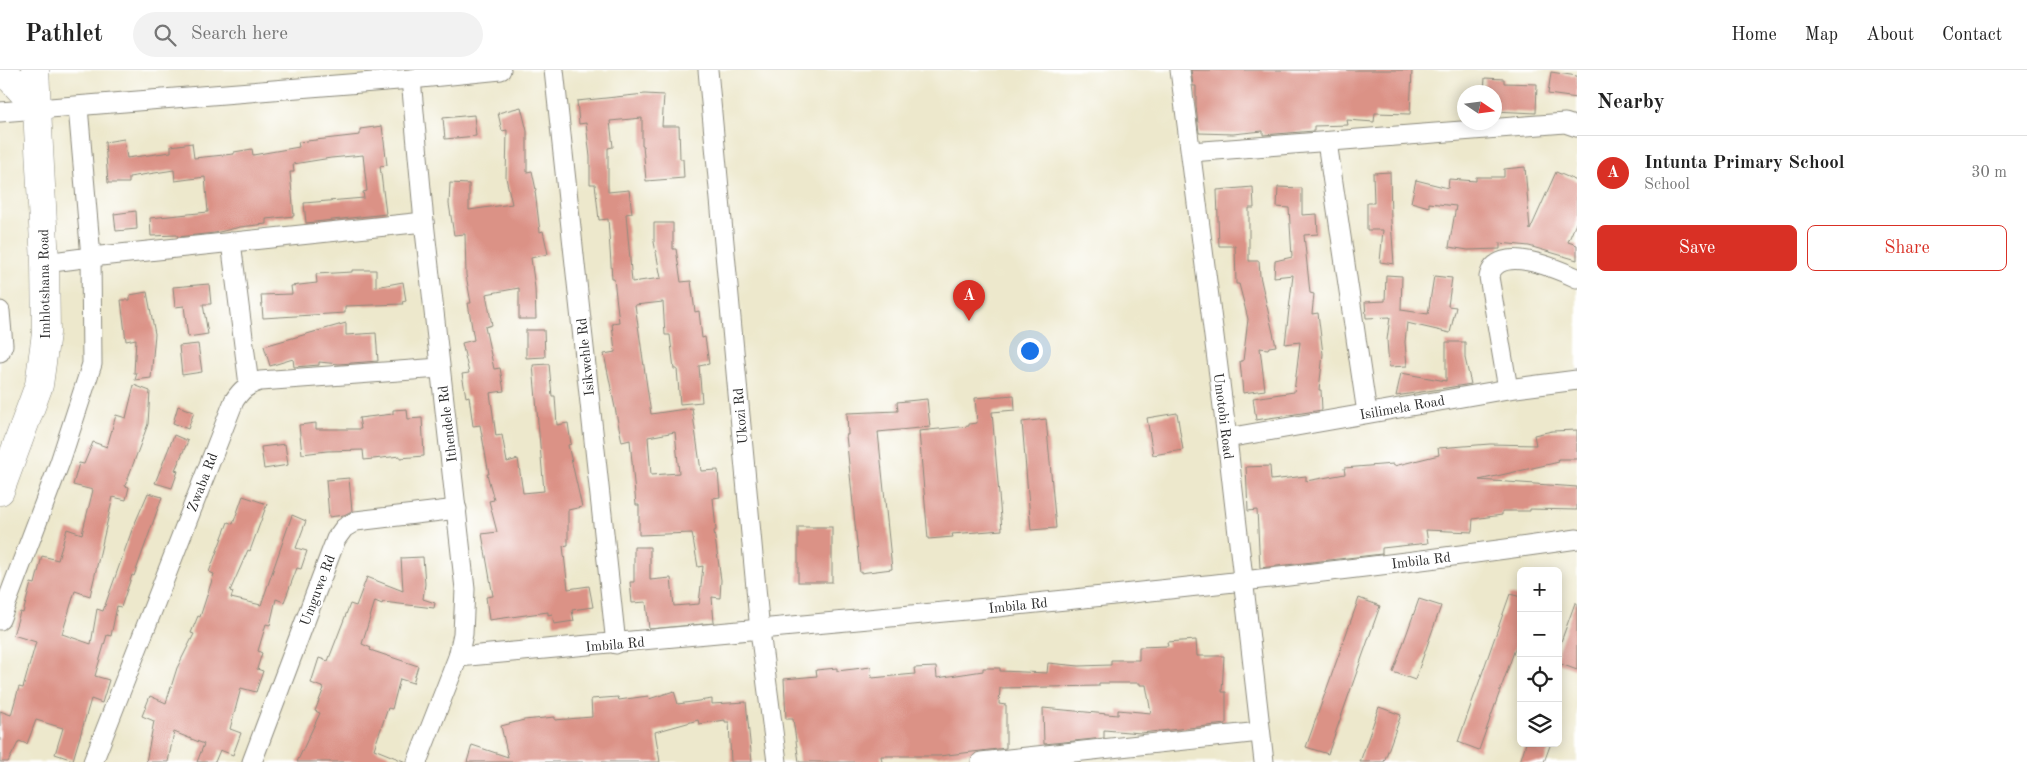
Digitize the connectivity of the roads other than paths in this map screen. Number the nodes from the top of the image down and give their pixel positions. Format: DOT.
graph roads {
  1 [pos="35,70"];
  2 [pos="501,70"];
  3 [pos="554,70"];
  4 [pos="708,70"];
  5 [pos="1180,70"];
  6 [pos="0,72"];
  7 [pos="411,79"];
  8 [pos="78,107"];
  9 [pos="37,108"];
  10 [pos="0,112"];
  11 [pos="1577,127"];
  12 [pos="1327,142"];
  13 [pos="1190,152"];
  14 [pos="424,222"];
  15 [pos="231,242"];
  16 [pos="91,256"];
  17 [pos="45,263"];
  18 [pos="1577,278"];
  19 [pos="0,311"];
  20 [pos="0,352"];
  21 [pos="440,368"];
  22 [pos="1577,380"];
  23 [pos="249,385"];
  24 [pos="1508,389"];
  25 [pos="1367,413"];
  26 [pos="1227,438"];
  27 [pos="0,490"];
  28 [pos="457,509"];
  29 [pos="1577,539"];
  30 [pos="1244,582"];
  31 [pos="0,620"];
  32 [pos="760,631"];
  33 [pos="616,644"];
  34 [pos="458,657"];
  35 [pos="1260,732"];
  36 [pos="93,762"];
  37 [pos="252,762"];
  38 [pos="417,762"];
  39 [pos="777,762"];
  40 [pos="981,762"];
  41 [pos="1264,762"];
  1 -- 9 [label="street, Imhlotshana Road"];
  2 -- 7 [label="street"];
  3 -- 33 [label="street, Isikwehle Rd"];
  4 -- 32 [label="street, Ukozi Rd"];
  5 -- 13 [label="street, Umotobi Road"];
  6 -- 9 [label="street"];
  7 -- 8 [label="street"];
  7 -- 14 [label="street, Ithendele Rd"];
  8 -- 9 [label="street"];
  8 -- 16 [label="street"];
  9 -- 10 [label="street"];
  9 -- 17 [label="street, Imhlotshana Road"];
  11 -- 12 [label="street"];
  12 -- 13 [label="street"];
  12 -- 25 [label="street"];
  13 -- 26 [label="street, Umotobi Road"];
  14 -- 15 [label="street"];
  14 -- 21 [label="street, Ithendele Rd"];
  15 -- 16 [label="street"];
  15 -- 23 [label="street"];
  16 -- 17 [label="street"];
  16 -- 31 [label="street"];
  17 -- 27 [label="street, Imhlotshana Road"];
  18 -- 24 [label="street"];
  19 -- 20 [label="street"];
  21 -- 23 [label="street"];
  21 -- 28 [label="street, Ithendele Rd"];
  22 -- 24 [label="street, Isilimela Road"];
  23 -- 36 [label="street, Zwaba Rd"];
  24 -- 25 [label="street, Isilimela Road"];
  25 -- 26 [label="street, Isilimela Road"];
  26 -- 30 [label="street, Umotobi Road"];
  28 -- 34 [label="street, Ithendele Rd"];
  28 -- 37 [label="street, Umguwe Rd"];
  29 -- 30 [label="street, Imbila Rd"];
  30 -- 32 [label="street, Imbila Rd"];
  30 -- 35 [label="street, Umotobi Road"];
  32 -- 33 [label="street, Imbila Rd"];
  32 -- 39 [label="street, Ukozi Rd"];
  33 -- 34 [label="street, Imbila Rd"];
  34 -- 38 [label="street, Ithendele Rd"];
  35 -- 40 [label="street"];
  35 -- 41 [label="street, Umotobi Road"];
}
